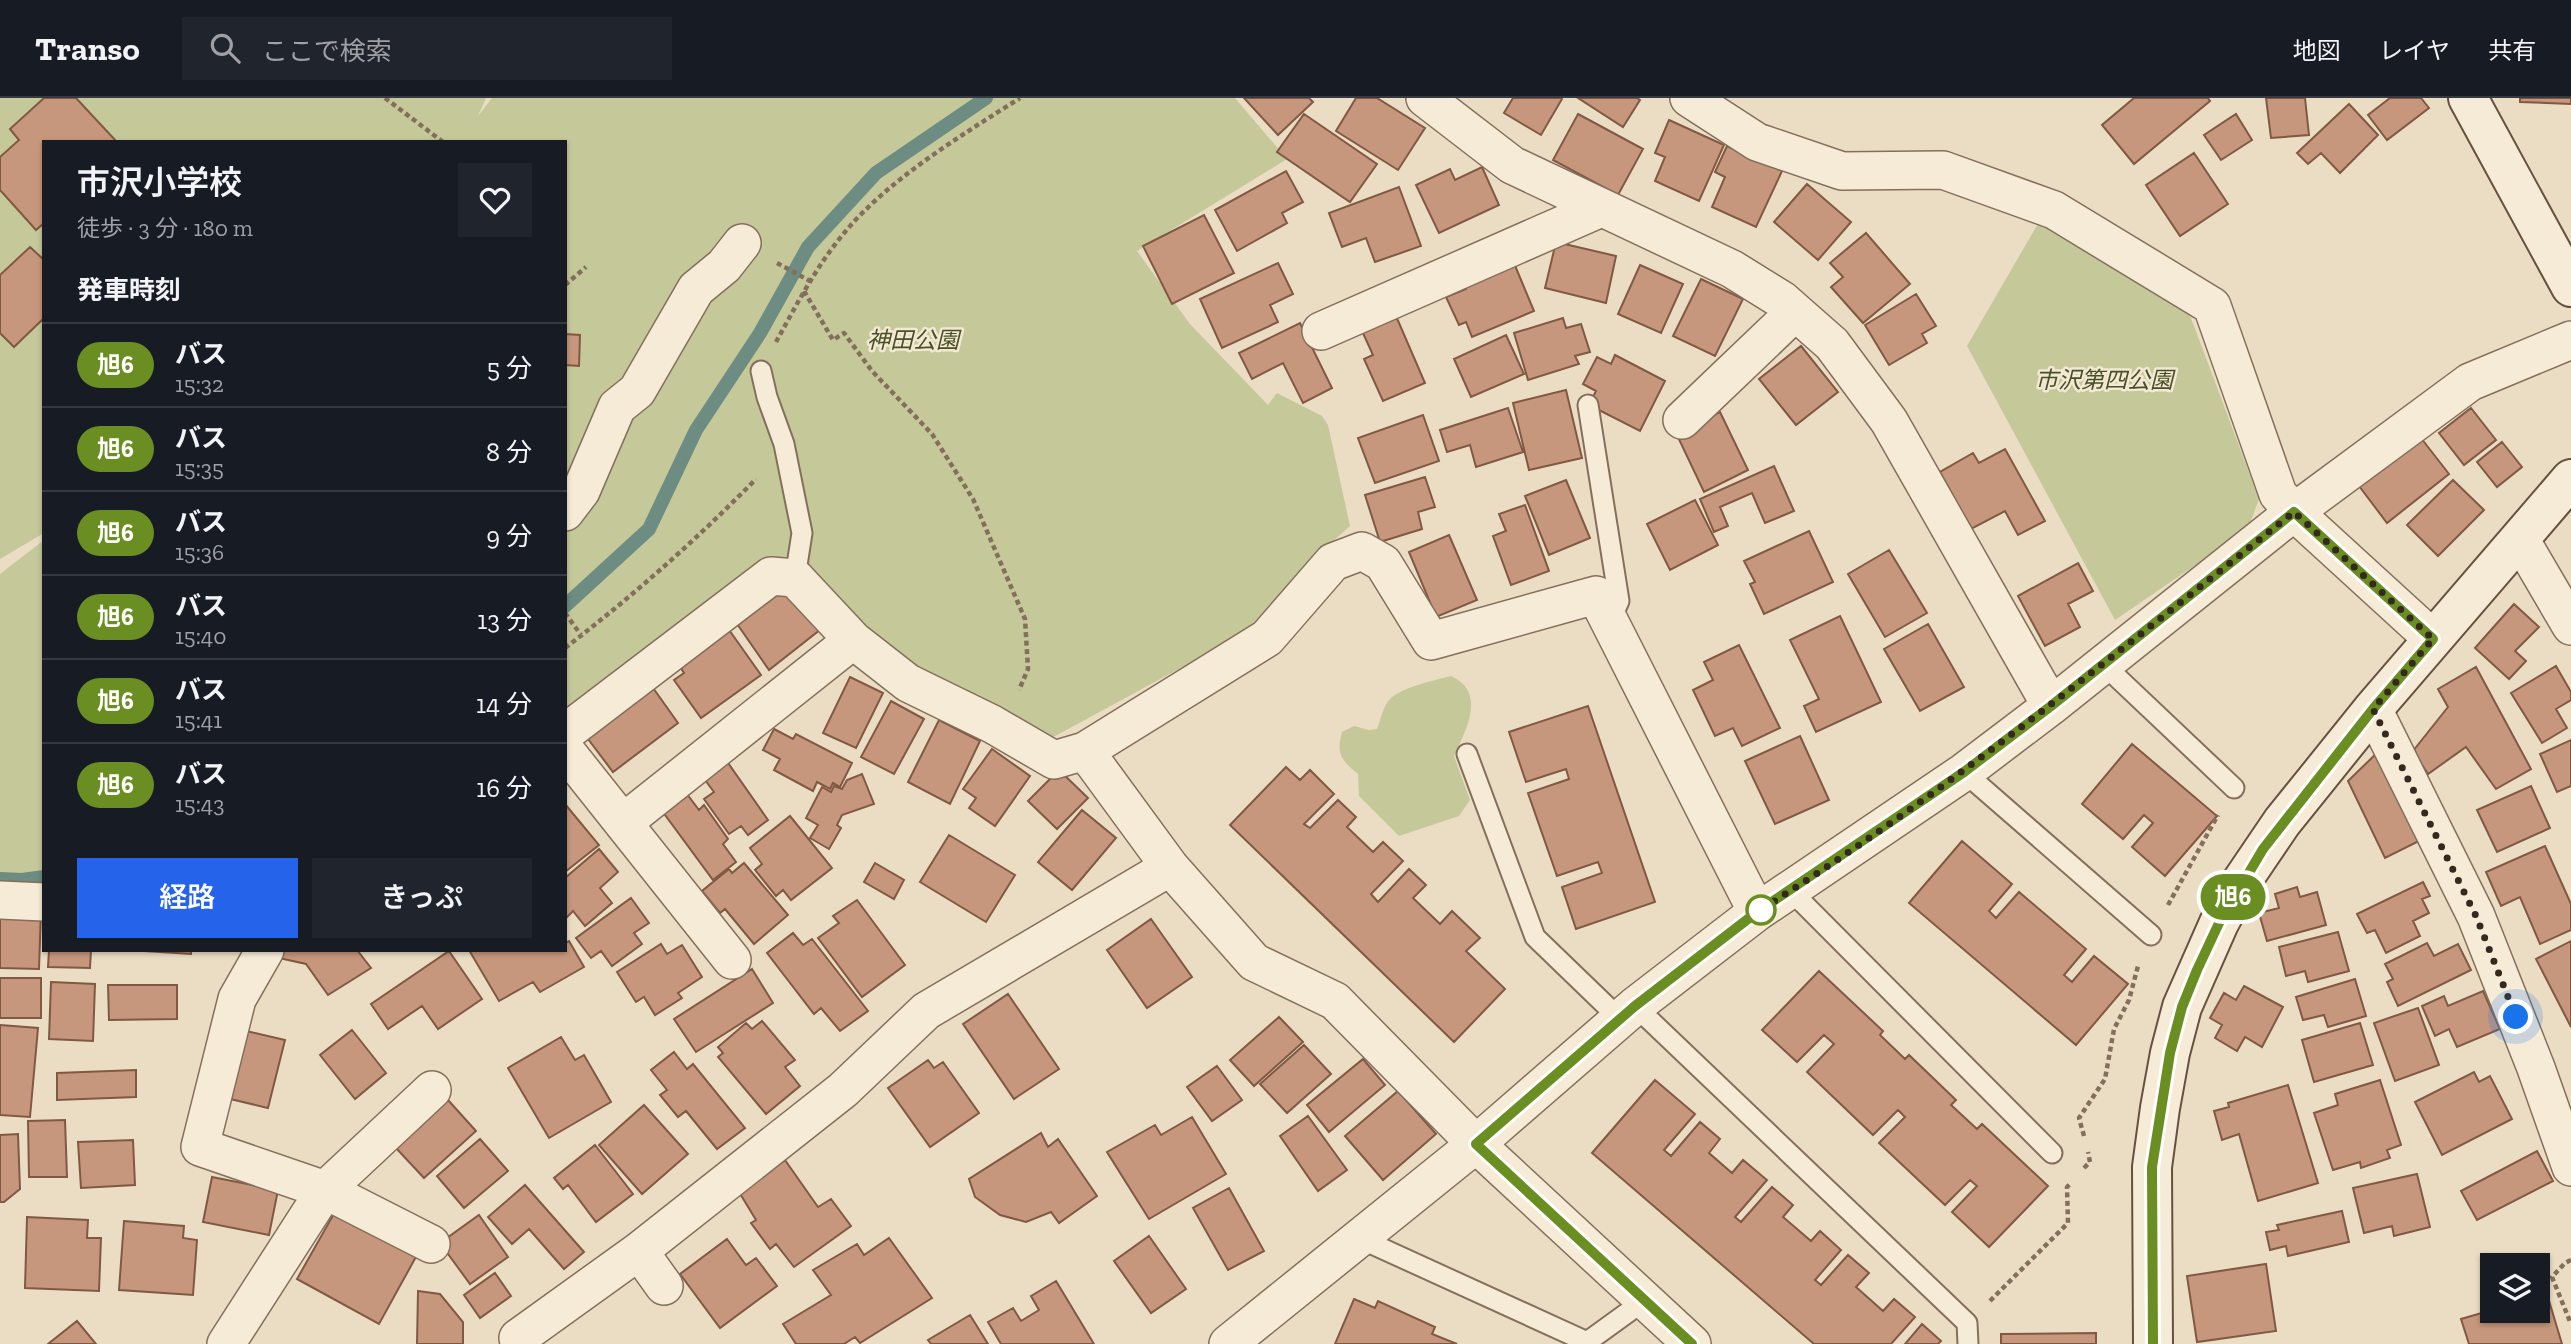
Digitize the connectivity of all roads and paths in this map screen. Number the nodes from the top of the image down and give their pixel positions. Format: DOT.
graph roads {
  1 [pos="385,98"];
  2 [pos="1020,98"];
  3 [pos="1425,98"];
  4 [pos="1689,98"];
  5 [pos="2468,98"];
  6 [pos="440,140"];
  7 [pos="1601,208"];
  8 [pos="742,243"];
  9 [pos="774,261"];
  10 [pos="586,267"];
  11 [pos="810,281"];
  12 [pos="567,283"];
  13 [pos="2571,287"];
  14 [pos="804,290"];
  15 [pos="1795,312"];
  16 [pos="1321,331"];
  17 [pos="2571,340"];
  18 [pos="761,371"];
  19 [pos="1588,405"];
  20 [pos="1682,420"];
  21 [pos="784,444"];
  22 [pos="2571,480"];
  23 [pos="567,509"];
  24 [pos="2294,512"];
  25 [pos="2520,539"];
  26 [pos="795,578"];
  27 [pos="567,615"];
  28 [pos="1610,621"];
  29 [pos="2571,626"];
  30 [pos="582,635"];
  31 [pos="2433,639"];
  32 [pos="853,640"];
  33 [pos="567,646"];
  34 [pos="2103,664"];
  35 [pos="2051,706"];
  36 [pos="2373,709"];
  37 [pos="1002,729"];
  38 [pos="567,731"];
  39 [pos="1085,751"];
  40 [pos="567,752"];
  41 [pos="1467,754"];
  42 [pos="1964,772"];
  43 [pos="2234,788"];
  44 [pos="624,822"];
  45 [pos="1170,867"];
  46 [pos="1791,891"];
  47 [pos="0,900"];
  48 [pos="42,902"];
  49 [pos="1757,912"];
  50 [pos="2151,935"];
  51 [pos="264,952"];
  52 [pos="732,960"];
  53 [pos="1628,1012"];
  54 [pos="432,1090"];
  55 [pos="1476,1144"];
  56 [pos="2052,1153"];
  57 [pos="2571,1167"];
  58 [pos="325,1190"];
  59 [pos="1359,1238"];
  60 [pos="431,1244"];
  61 [pos="639,1251"];
  62 [pos="2571,1260"];
  63 [pos="664,1286"];
  64 [pos="1645,1300"];
  65 [pos="2571,1324"];
  66 [pos="518,1338"];
  67 [pos="226,1344"];
  68 [pos="1228,1344"];
  69 [pos="1692,1344"];
  70 [pos="1968,1344"];
  71 [pos="2153,1344"];
  1 -- 6 [label="path"];
  2 -- 11 [label="path"];
  3 -- 7 [label="street"];
  4 -- 24 [label="street"];
  5 -- 13 [label="street"];
  7 -- 15 [label="street"];
  7 -- 16 [label="street"];
  8 -- 23 [label="street"];
  9 -- 11 [label="path"];
  10 -- 12 [label="path"];
  11 -- 14 [label="path"];
  14 -- 18 [label="path"];
  14 -- 37 [label="path"];
  15 -- 20 [label="street"];
  15 -- 35 [label="street"];
  17 -- 24 [label="street"];
  18 -- 21 [label="lane"];
  19 -- 28 [label="lane"];
  21 -- 26 [label="lane"];
  21 -- 30 [label="path"];
  22 -- 25 [label="street"];
  24 -- 31 [label="street"];
  24 -- 34 [label="street"];
  25 -- 29 [label="street"];
  25 -- 31 [label="street"];
  26 -- 32 [label="street"];
  26 -- 38 [label="street"];
  27 -- 30 [label="path"];
  28 -- 39 [label="street"];
  28 -- 49 [label="street"];
  30 -- 33 [label="path"];
  31 -- 36 [label="street"];
  32 -- 37 [label="street"];
  32 -- 44 [label="street"];
  34 -- 35 [label="street"];
  34 -- 43 [label="lane"];
  35 -- 42 [label="street"];
  36 -- 57 [label="street"];
  36 -- 71 [label="street"];
  37 -- 39 [label="street"];
  39 -- 45 [label="street"];
  40 -- 44 [label="street"];
  41 -- 53 [label="lane"];
  42 -- 46 [label="street"];
  42 -- 50 [label="lane"];
  43 -- 50 [label="path"];
  44 -- 52 [label="street"];
  45 -- 55 [label="street"];
  45 -- 61 [label="street"];
  46 -- 49 [label="street"];
  46 -- 56 [label="lane"];
  47 -- 48 [label="street"];
  49 -- 53 [label="street"];
  51 -- 58 [label="street"];
  53 -- 55 [label="street"];
  53 -- 70 [label="lane"];
  54 -- 58 [label="street"];
  55 -- 59 [label="street"];
  55 -- 64 [label="street"];
  58 -- 60 [label="street"];
  58 -- 67 [label="street"];
  59 -- 64 [label="lane"];
  59 -- 68 [label="street"];
  61 -- 63 [label="street"];
  61 -- 66 [label="street"];
  62 -- 65 [label="path"];
  64 -- 69 [label="street"];
}
